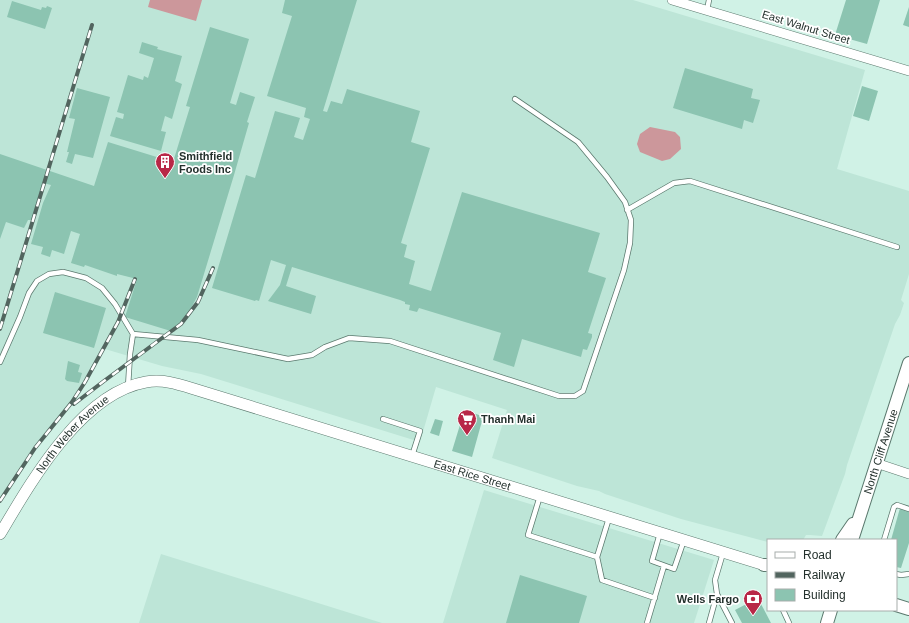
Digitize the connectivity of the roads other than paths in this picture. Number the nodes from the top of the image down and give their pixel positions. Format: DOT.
graph roads {
  1 [pos="672,0"];
  2 [pos="709,0"];
  3 [pos="707,10"];
  4 [pos="909,71"];
  5 [pos="515,100"];
  6 [pos="627,210"];
  7 [pos="897,247"];
  8 [pos="133,334"];
  9 [pos="0,359"];
  10 [pos="909,363"];
  11 [pos="177,384"];
  12 [pos="128,387"];
  13 [pos="383,419"];
  14 [pos="412,456"];
  15 [pos="876,464"];
  16 [pos="909,474"];
  17 [pos="540,496"];
  18 [pos="909,509"];
  19 [pos="861,511"];
  20 [pos="609,517"];
  21 [pos="660,533"];
  22 [pos="0,534"];
  23 [pos="843,539"];
  24 [pos="852,539"];
  25 [pos="884,539"];
  26 [pos="684,540"];
  27 [pos="724,552"];
  28 [pos="597,557"];
  29 [pos="767,565"];
  30 [pos="664,566"];
  31 [pos="897,574"];
  32 [pos="909,574"];
  33 [pos="717,594"];
  34 [pos="655,598"];
  35 [pos="897,605"];
  36 [pos="909,609"];
  37 [pos="783,611"];
  38 [pos="831,611"];
  39 [pos="647,623"];
  40 [pos="709,623"];
  41 [pos="732,623"];
  42 [pos="789,623"];
  43 [pos="827,623"];
  1 -- 3 [label="street, East Walnut Street"];
  2 -- 3 [label="lane"];
  3 -- 4 [label="street, East Walnut Street"];
  5 -- 6 [label="lane"];
  6 -- 7 [label="lane"];
  6 -- 8 [label="lane"];
  8 -- 9 [label="lane"];
  8 -- 12 [label="lane"];
  10 -- 15 [label="main road, North Cliff Avenue"];
  11 -- 12 [label="street, North Weber Avenue"];
  11 -- 14 [label="street, East Rice Street"];
  12 -- 22 [label="street, North Weber Avenue"];
  13 -- 14 [label="lane"];
  14 -- 17 [label="street, East Rice Street"];
  15 -- 16 [label="street"];
  15 -- 19 [label="main road, North Cliff Avenue"];
  17 -- 20 [label="street, East Rice Street"];
  17 -- 28 [label="lane"];
  18 -- 25 [label="lane"];
  19 -- 23 [label="main road"];
  19 -- 24 [label="main road, North Cliff Avenue"];
  20 -- 21 [label="street, East Rice Street"];
  20 -- 28 [label="lane"];
  21 -- 26 [label="street, East Rice Street"];
  21 -- 30 [label="lane"];
  26 -- 27 [label="street, East Rice Street"];
  26 -- 30 [label="lane"];
  27 -- 29 [label="street, East Rice Street"];
  27 -- 33 [label="lane"];
  28 -- 34 [label="lane"];
  30 -- 34 [label="lane"];
  31 -- 32 [label="lane"];
  33 -- 40 [label="lane"];
  33 -- 41 [label="lane"];
  34 -- 39 [label="lane"];
  35 -- 36 [label="main road"];
  37 -- 42 [label="lane"];
  38 -- 43 [label="main road"];
}
